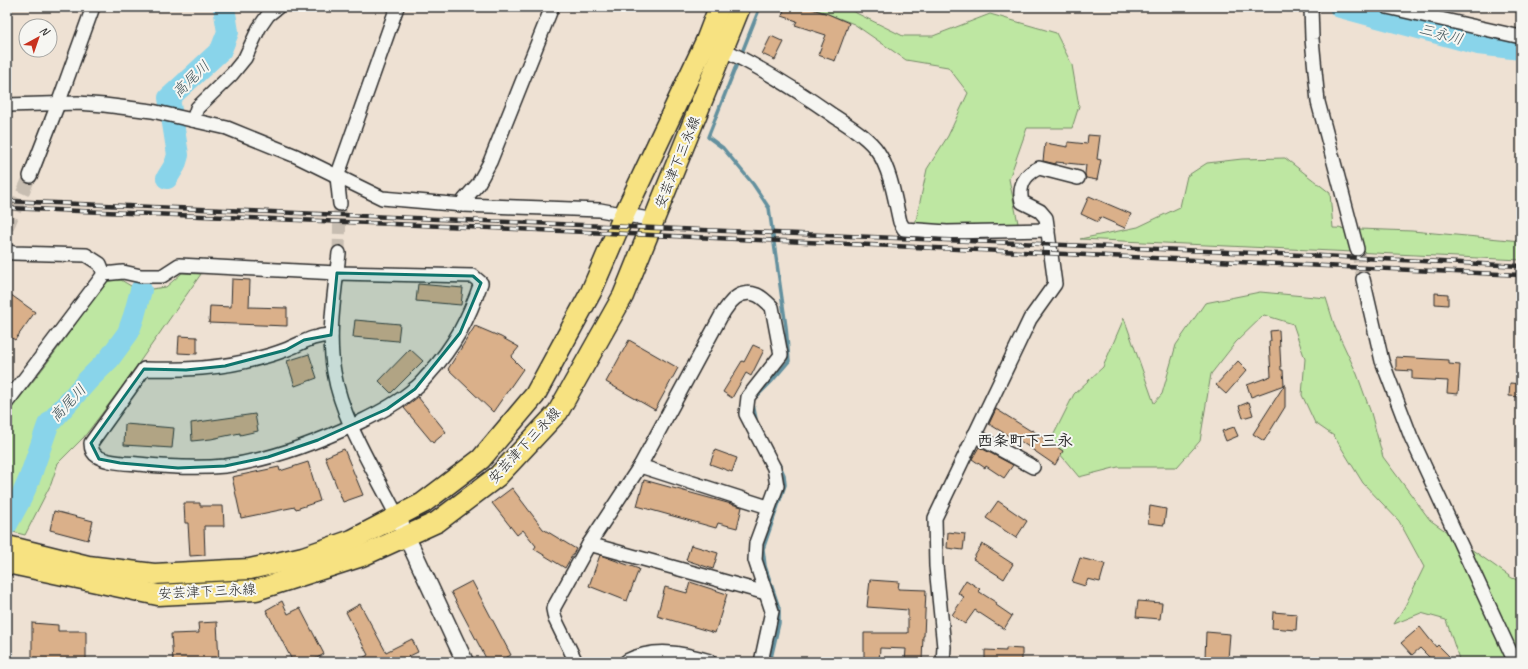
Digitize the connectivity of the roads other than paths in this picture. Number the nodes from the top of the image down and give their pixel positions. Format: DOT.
graph roads {
  1 [pos="93,7"];
  2 [pos="278,7"];
  3 [pos="397,7"];
  4 [pos="552,7"];
  5 [pos="719,7"];
  6 [pos="740,7"];
  7 [pos="1311,7"];
  8 [pos="1387,7"];
  9 [pos="1521,37"];
  10 [pos="727,52"];
  11 [pos="58,104"];
  12 [pos="7,106"];
  13 [pos="193,120"];
  14 [pos="30,176"];
  15 [pos="338,177"];
  16 [pos="1078,178"];
  17 [pos="340,204"];
  18 [pos="463,205"];
  19 [pos="624,215"];
  20 [pos="654,220"];
  21 [pos="1048,230"];
  22 [pos="1357,249"];
  23 [pos="7,251"];
  24 [pos="339,254"];
  25 [pos="337,273"];
  26 [pos="104,274"];
  27 [pos="1364,279"];
  28 [pos="331,335"];
  29 [pos="7,402"];
  30 [pos="351,426"];
  31 [pos="974,435"];
  32 [pos="640,466"];
  33 [pos="1033,467"];
  34 [pos="768,507"];
  35 [pos="398,516"];
  36 [pos="406,535"];
  37 [pos="589,544"];
  38 [pos="7,546"];
  39 [pos="7,563"];
  40 [pos="766,593"];
  41 [pos="465,662"];
  42 [pos="576,662"];
  43 [pos="628,662"];
  44 [pos="708,662"];
  45 [pos="762,662"];
  46 [pos="943,662"];
  47 [pos="1515,662"];
  1 -- 11 [label="street"];
  2 -- 13 [label="street"];
  3 -- 15 [label="street"];
  4 -- 18 [label="street"];
  5 -- 10 [label="main road, 安芸津下三永線"];
  6 -- 10 [label="main road, 安芸津下三永線"];
  7 -- 22 [label="street"];
  8 -- 9 [label="street"];
  10 -- 19 [label="main road, 安芸津下三永線"];
  10 -- 20 [label="main road, 安芸津下三永線"];
  10 -- 21 [label="street"];
  11 -- 12 [label="street"];
  11 -- 13 [label="street"];
  11 -- 14 [label="street"];
  13 -- 15 [label="street"];
  15 -- 17 [label="street"];
  15 -- 18 [label="street"];
  16 -- 21 [label="street"];
  18 -- 19 [label="street"];
  19 -- 20 [label="street"];
  19 -- 35 [label="main road, 安芸津下三永線"];
  20 -- 36 [label="main road, 安芸津下三永線"];
  21 -- 31 [label="street"];
  23 -- 26 [label="street"];
  24 -- 25 [label="street"];
  25 -- 26 [label="street"];
  25 -- 28 [label="street"];
  25 -- 30 [label="street"];
  26 -- 29 [label="street"];
  27 -- 47 [label="street"];
  28 -- 30 [label="street"];
  28 -- 30 [label="street"];
  30 -- 35 [label="street"];
  31 -- 33 [label="street"];
  31 -- 46 [label="street"];
  32 -- 34 [label="street"];
  32 -- 34 [label="street"];
  32 -- 37 [label="street"];
  34 -- 40 [label="street"];
  35 -- 36 [label="street"];
  35 -- 38 [label="main road, 安芸津下三永線"];
  36 -- 39 [label="main road, 安芸津下三永線"];
  36 -- 41 [label="street"];
  37 -- 40 [label="street"];
  37 -- 42 [label="street"];
  40 -- 45 [label="street"];
  43 -- 44 [label="street"];
}
